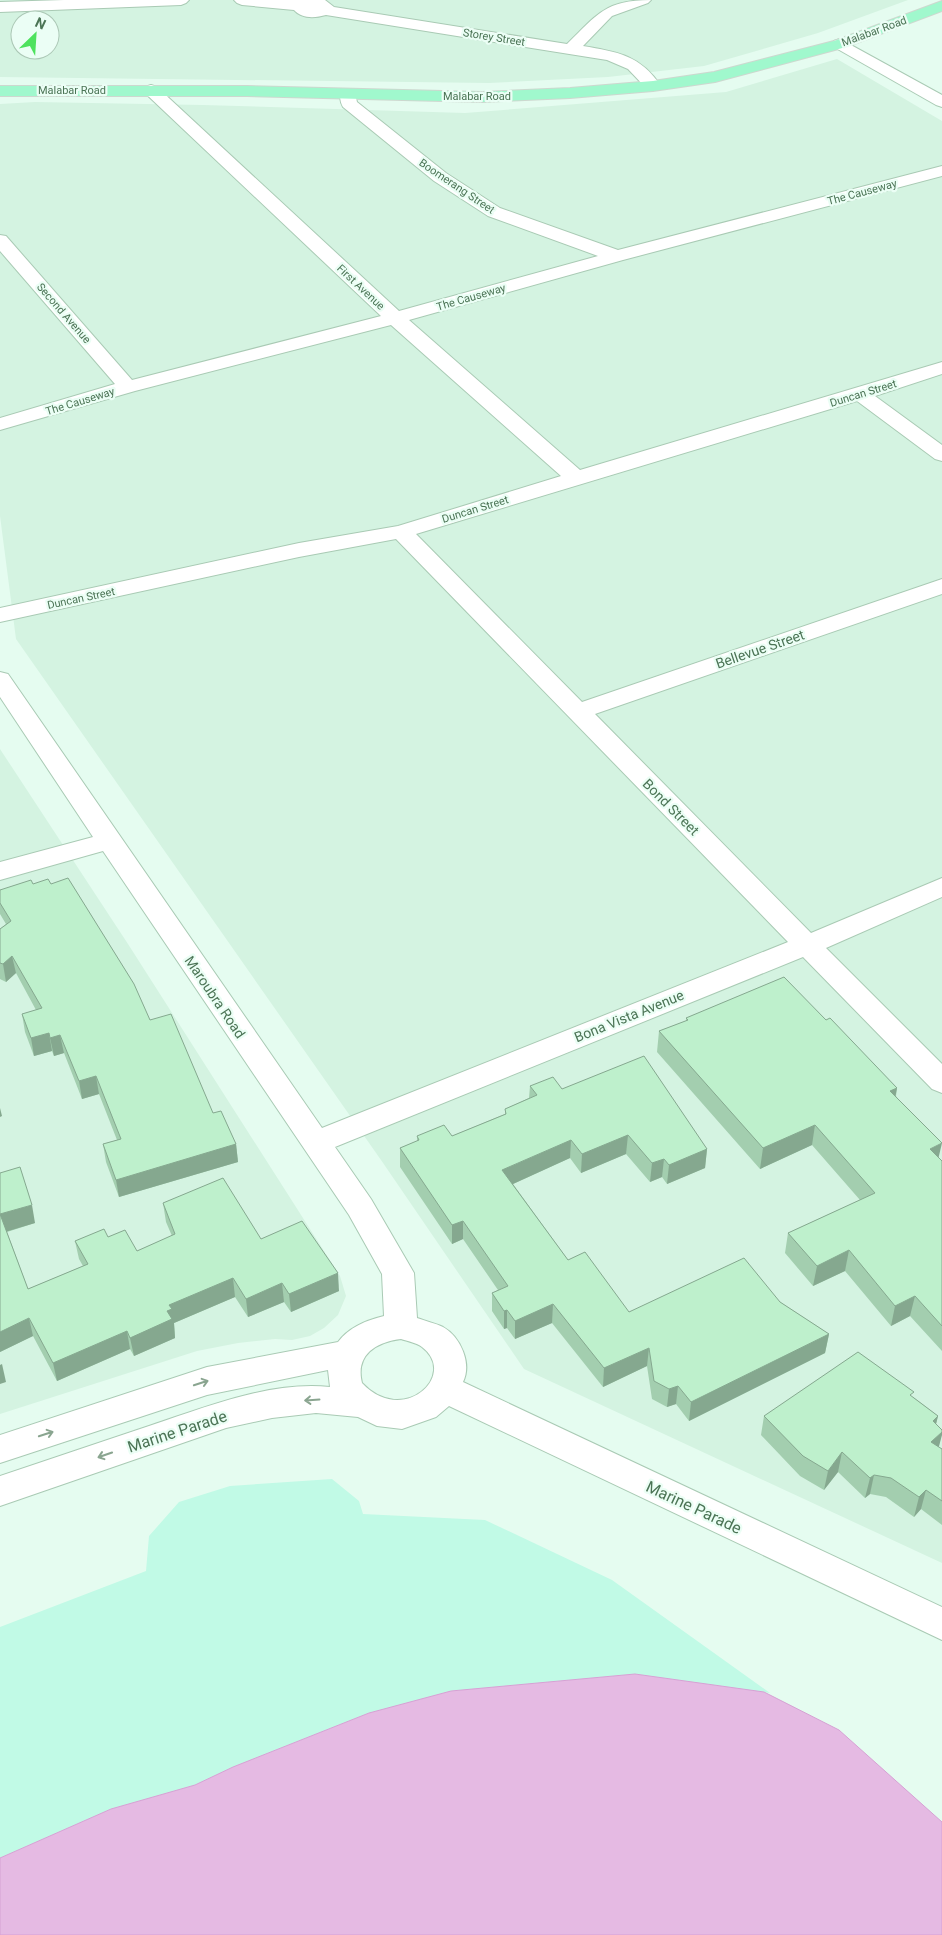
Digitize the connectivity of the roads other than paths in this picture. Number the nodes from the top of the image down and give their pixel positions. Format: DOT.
graph roads {
  1 [pos="181,0"];
  2 [pos="242,0"];
  3 [pos="644,0"];
  4 [pos="323,4"];
  5 [pos="0,6"];
  6 [pos="942,6"];
  7 [pos="840,44"];
  8 [pos="571,49"];
  9 [pos="653,86"];
  10 [pos="151,90"];
  11 [pos="0,91"];
  12 [pos="348,93"];
  13 [pos="942,102"];
  14 [pos="942,171"];
  15 [pos="0,240"];
  16 [pos="617,256"];
  17 [pos="395,318"];
  18 [pos="942,368"];
  19 [pos="128,387"];
  20 [pos="860,394"];
  21 [pos="0,424"];
  22 [pos="942,455"];
  23 [pos="576,478"];
  24 [pos="401,532"];
  25 [pos="942,586"];
  26 [pos="0,615"];
  27 [pos="0,679"];
  28 [pos="578,712"];
  29 [pos="109,841"];
  30 [pos="0,871"];
  31 [pos="942,887"];
  32 [pos="807,945"];
  33 [pos="942,1082"];
  34 [pos="316,1142"];
  35 [pos="401,1326"];
  36 [pos="348,1353"];
  37 [pos="446,1389"];
  38 [pos="360,1403"];
  39 [pos="0,1450"];
  40 [pos="0,1491"];
  41 [pos="942,1624"];
  1 -- 5 [label="street"];
  2 -- 4 [label="street, Storey Street"];
  3 -- 8 [label="street"];
  4 -- 8 [label="street, Storey Street"];
  6 -- 7 [label="main road, Malabar Road"];
  7 -- 9 [label="main road, Malabar Road"];
  7 -- 13 [label="street"];
  8 -- 9 [label="street, Storey Street"];
  9 -- 12 [label="main road, Malabar Road"];
  10 -- 11 [label="main road, Malabar Road"];
  10 -- 12 [label="main road, Malabar Road"];
  10 -- 17 [label="street, First Avenue"];
  12 -- 16 [label="street, Boomerang Street"];
  14 -- 16 [label="street, The Causeway"];
  15 -- 19 [label="street, Second Avenue"];
  16 -- 17 [label="street, The Causeway"];
  17 -- 19 [label="street, The Causeway"];
  17 -- 23 [label="street, First Avenue"];
  18 -- 20 [label="street, Duncan Street"];
  19 -- 21 [label="street, The Causeway"];
  20 -- 22 [label="street"];
  20 -- 23 [label="street, Duncan Street"];
  23 -- 24 [label="street, Duncan Street"];
  24 -- 26 [label="street, Duncan Street"];
  24 -- 28 [label="street, Bond Street"];
  25 -- 28 [label="street, Bellevue Street"];
  27 -- 29 [label="street, Maroubra Road"];
  28 -- 32 [label="street, Bond Street"];
  29 -- 30 [label="street"];
  29 -- 34 [label="street, Maroubra Road"];
  31 -- 32 [label="street, Bona Vista Avenue"];
  32 -- 33 [label="street, Bond Street"];
  32 -- 34 [label="street, Bona Vista Avenue"];
  34 -- 35 [label="street, Maroubra Road"];
  35 -- 36 [label="street"];
  35 -- 37 [label="street"];
  36 -- 38 [label="street"];
  39 -- 36 [label="street, one-way"];
  37 -- 38 [label="street"];
  37 -- 41 [label="street, Marine Parade"];
  38 -- 40 [label="street, Marine Parade, one-way"];
}
